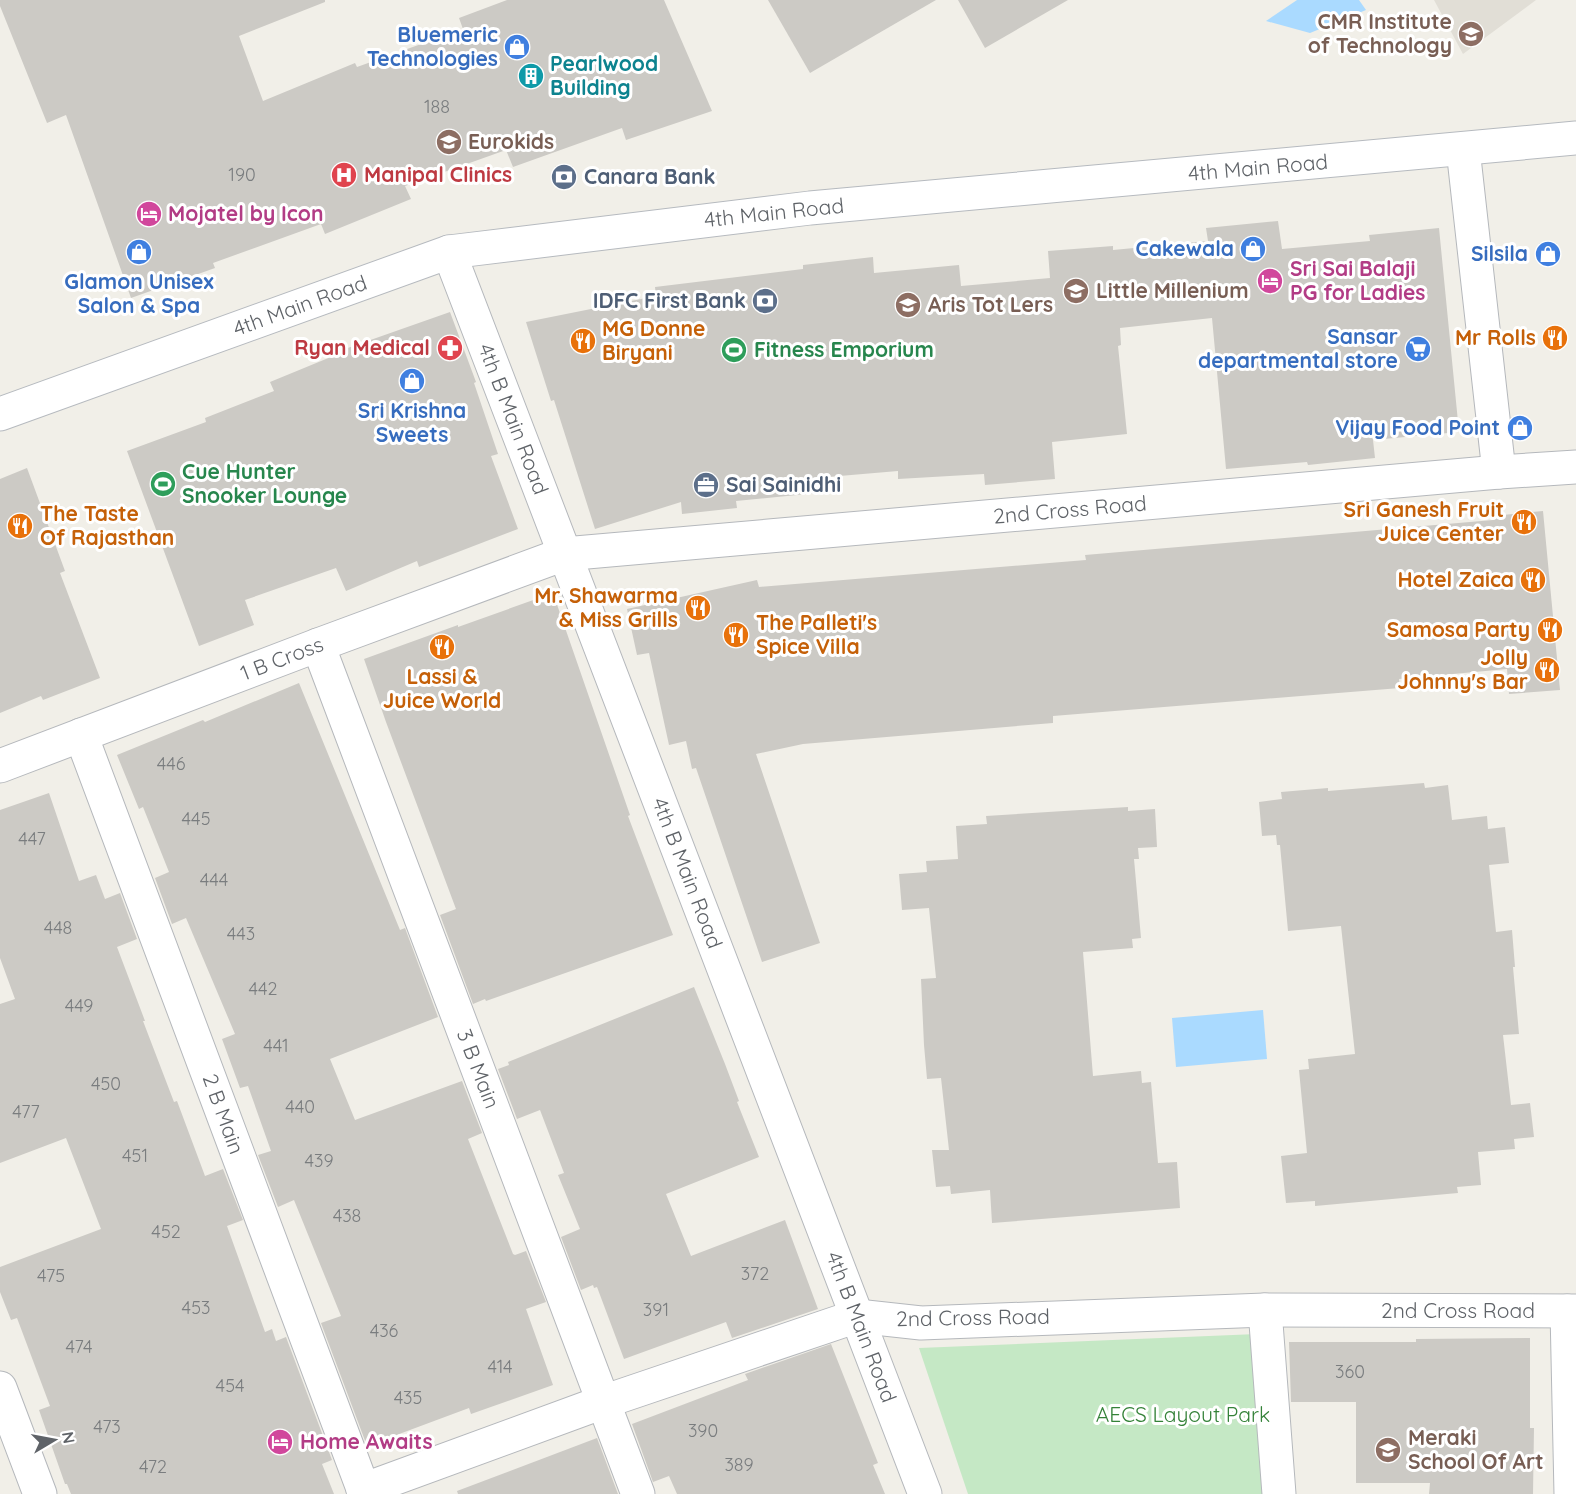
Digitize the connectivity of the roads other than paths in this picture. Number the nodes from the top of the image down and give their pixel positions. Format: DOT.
graph roads {
  1 [pos="1576,138"];
  2 [pos="1463,149"];
  3 [pos="449,252"];
  4 [pos="0,414"];
  5 [pos="1576,467"];
  6 [pos="1499,472"];
  7 [pos="564,554"];
  8 [pos="318,645"];
  9 [pos="81,735"];
  10 [pos="0,766"];
  11 [pos="1265,1310"];
  12 [pos="1572,1311"];
  13 [pos="857,1316"];
  14 [pos="0,1388"];
  15 [pos="603,1402"];
  16 [pos="364,1492"];
  17 [pos="40,1494"];
  18 [pos="638,1494"];
  19 [pos="925,1494"];
  20 [pos="1279,1494"];
  21 [pos="1570,1494"];
  1 -- 2 [label="street, 4th Main Road"];
  2 -- 3 [label="street, 4th Main Road"];
  2 -- 6 [label="street"];
  3 -- 4 [label="street, 4th Main Road"];
  3 -- 7 [label="street, 4th B Main Road"];
  5 -- 6 [label="street, 2nd Cross Road"];
  6 -- 7 [label="street, 2nd Cross Road"];
  7 -- 8 [label="street, 1 B Cross"];
  7 -- 13 [label="street, 4th B Main Road"];
  8 -- 9 [label="street, 1 B Cross"];
  8 -- 15 [label="street, 3 B Main"];
  9 -- 10 [label="street, 1 B Cross"];
  9 -- 16 [label="street, 2 B Main"];
  11 -- 12 [label="street, 2nd Cross Road"];
  11 -- 13 [label="street, 2nd Cross Road"];
  11 -- 20 [label="street"];
  12 -- 21 [label="street"];
  13 -- 15 [label="street, 2nd Cross Road"];
  13 -- 19 [label="street, 4th B Main Road"];
  14 -- 17 [label="street"];
  15 -- 16 [label="street, 2nd Cross Road"];
  15 -- 18 [label="street, 3 B Main"];
}
